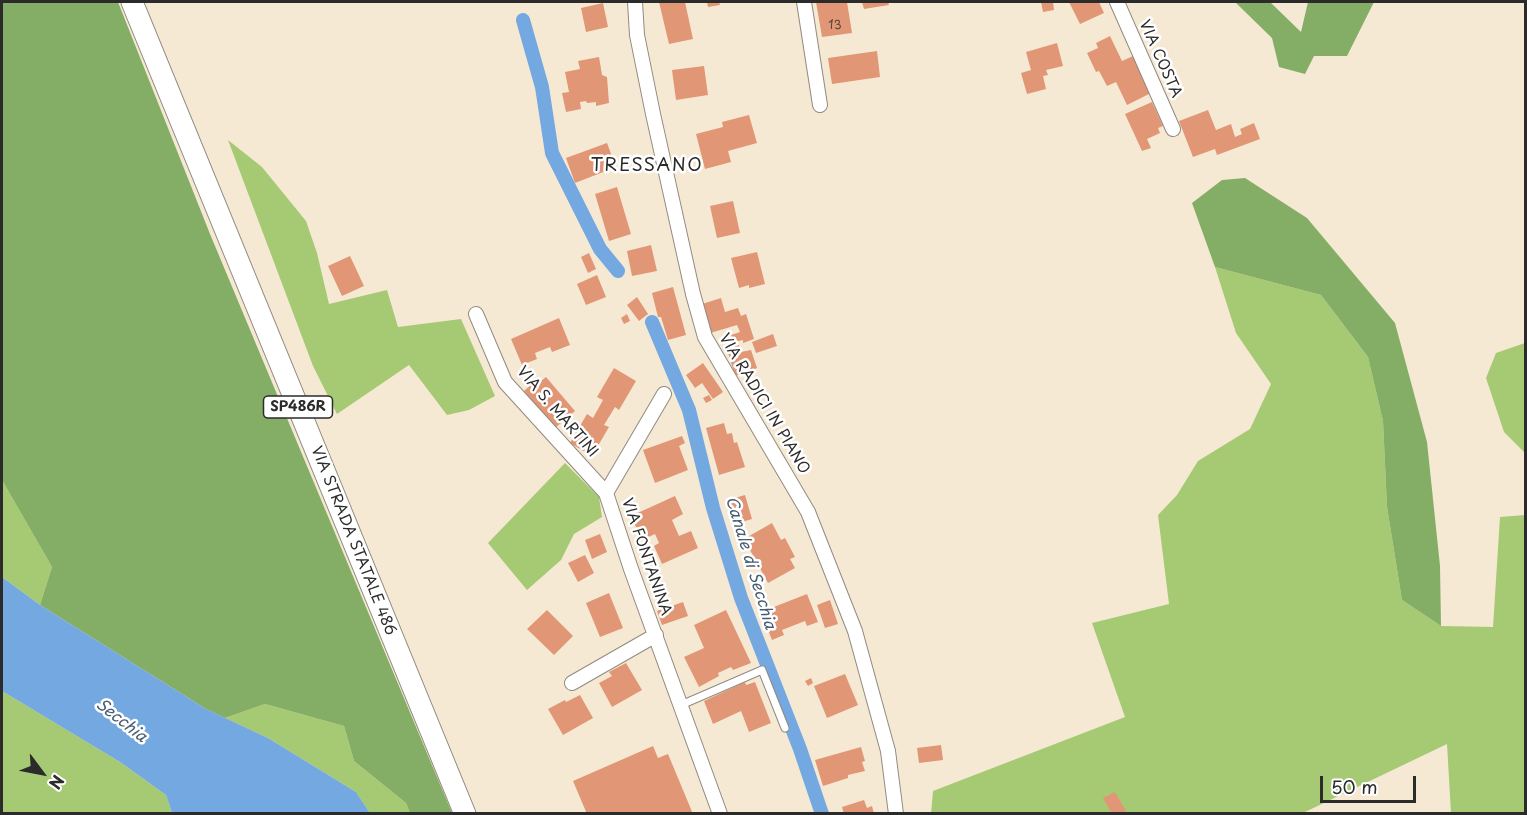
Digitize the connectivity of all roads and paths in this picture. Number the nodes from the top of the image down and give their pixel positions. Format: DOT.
graph roads {
  1 [pos="132,2"];
  2 [pos="635,2"];
  3 [pos="804,2"];
  4 [pos="1117,2"];
  5 [pos="820,105"];
  6 [pos="1173,129"];
  7 [pos="476,314"];
  8 [pos="664,394"];
  9 [pos="606,493"];
  10 [pos="656,634"];
  11 [pos="572,683"];
  12 [pos="681,705"];
  13 [pos="785,728"];
  14 [pos="465,813"];
  15 [pos="720,813"];
  16 [pos="896,813"];
  1 -- 14 [label="main road, VIA STRADA STATALE 486 / SP486R"];
  2 -- 16 [label="street, VIA RADICI IN PIANO"];
  3 -- 5 [label="street"];
  4 -- 6 [label="street, VIA COSTA"];
  7 -- 9 [label="street, VIA S. MARTINI"];
  8 -- 9 [label="street, VIA FONTANINA"];
  9 -- 10 [label="street, VIA FONTANINA"];
  10 -- 11 [label="street"];
  10 -- 12 [label="street, VIA FONTANINA"];
  12 -- 13 [label="lane"];
  12 -- 15 [label="street, VIA FONTANINA"];
}
